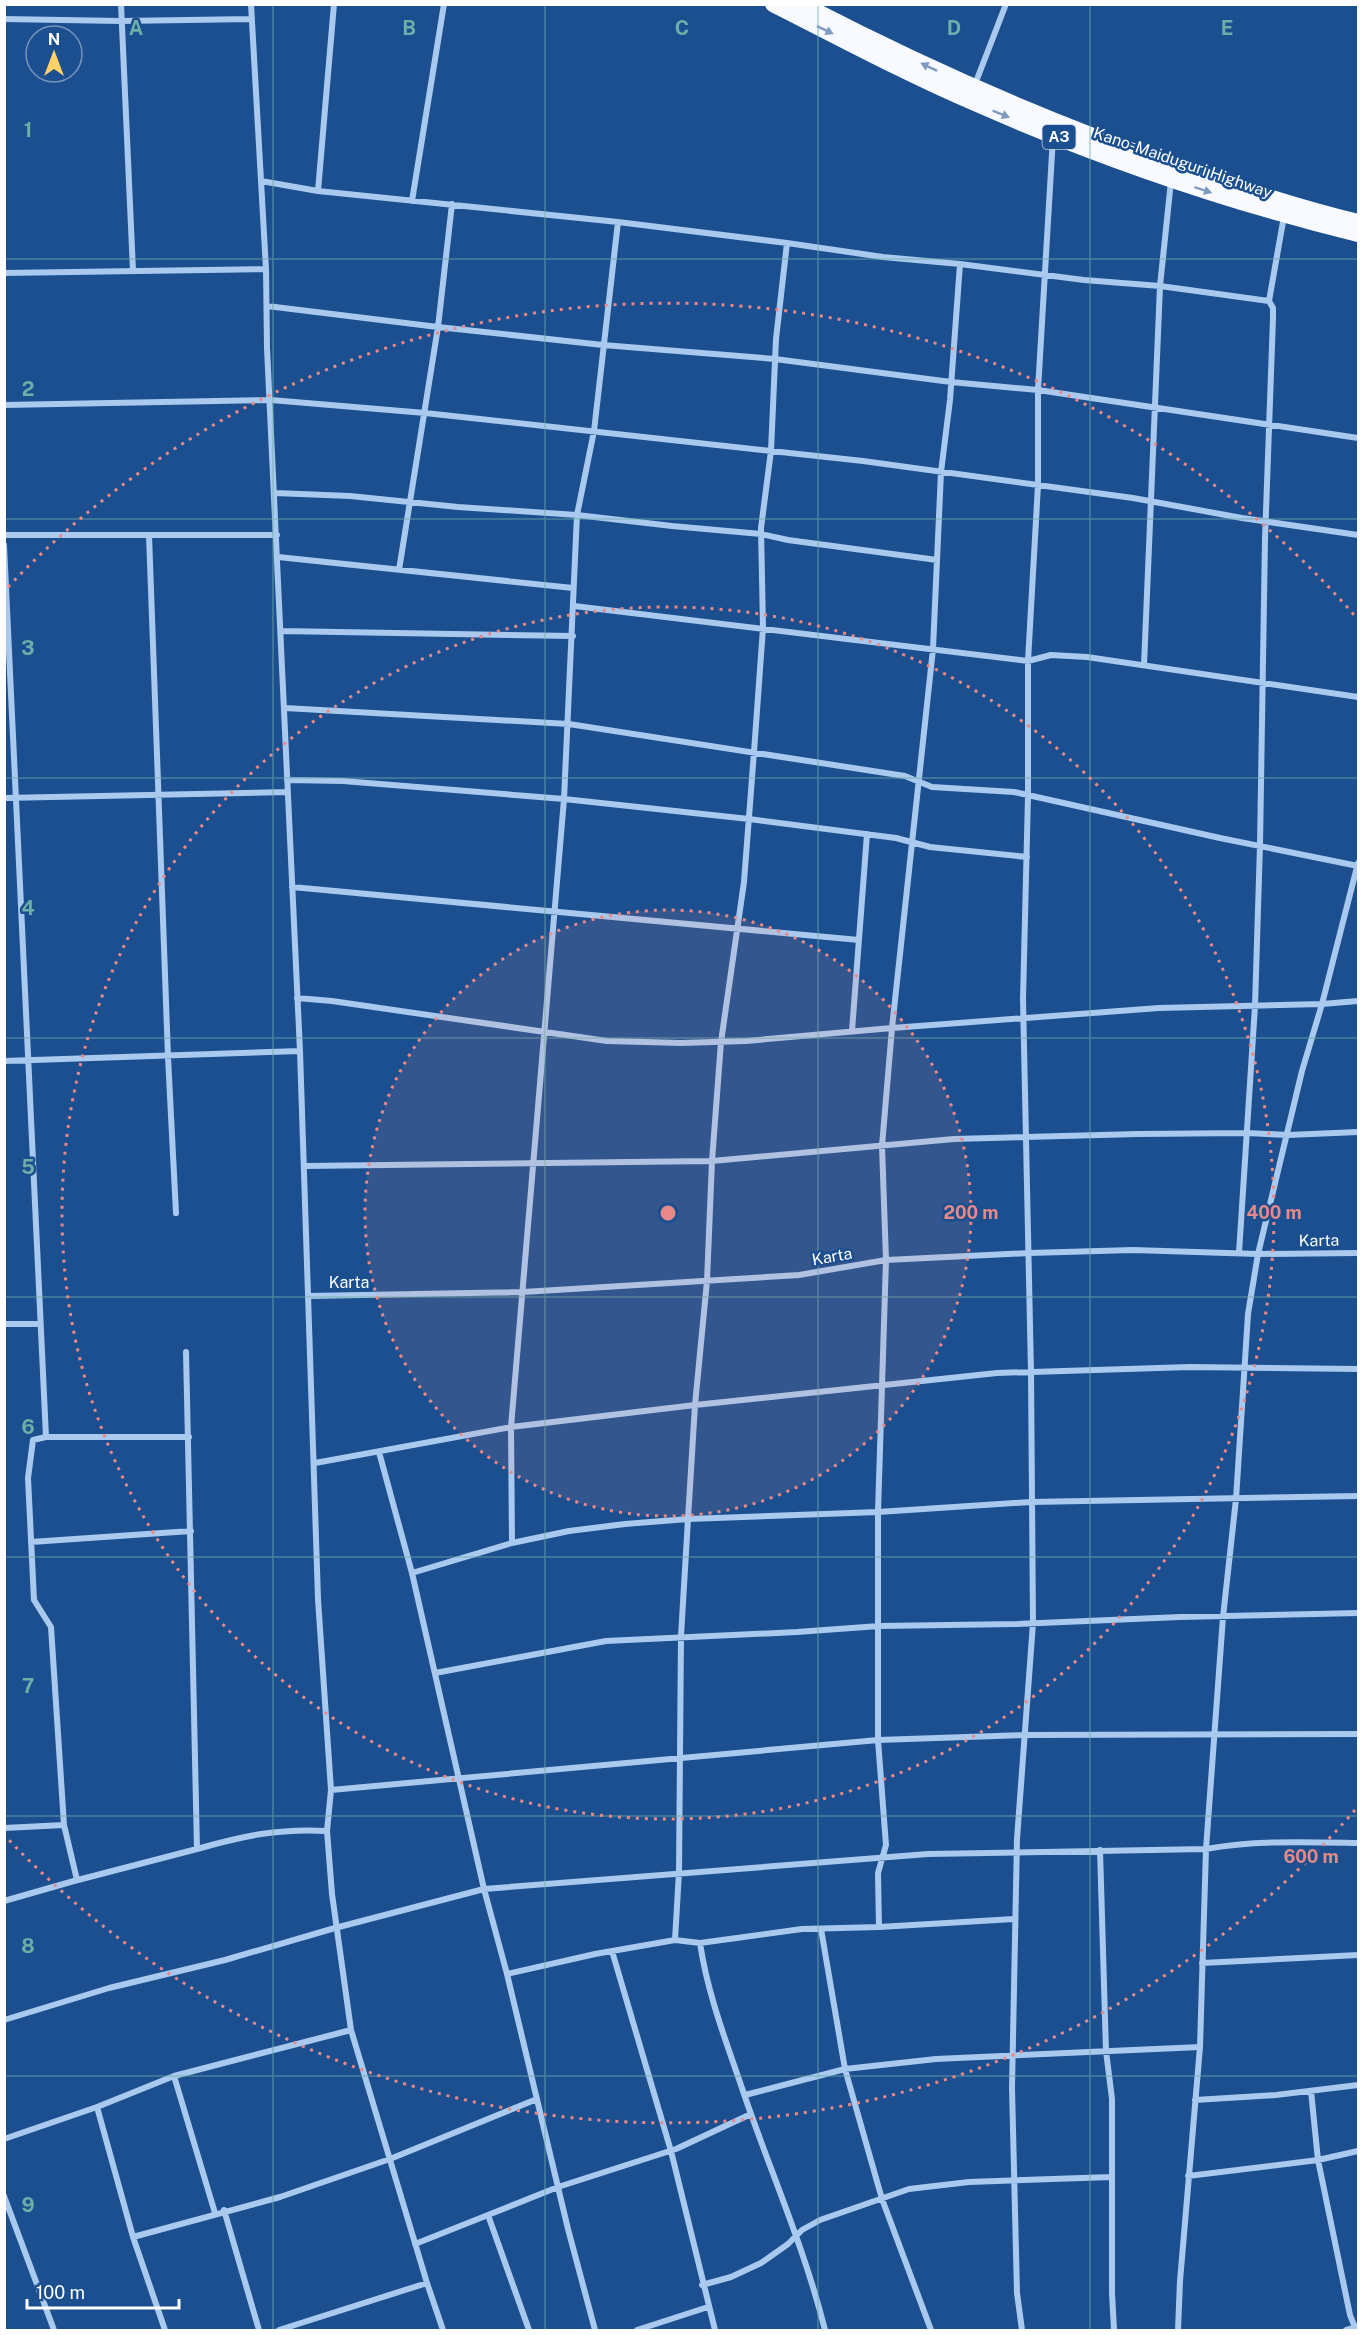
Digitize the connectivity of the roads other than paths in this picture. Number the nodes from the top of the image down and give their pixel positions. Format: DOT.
graph roads {
  1 [pos="121,4"];
  2 [pos="251,4"];
  3 [pos="334,4"];
  4 [pos="444,4"];
  5 [pos="773,4"];
  6 [pos="802,4"];
  7 [pos="1006,4"];
  8 [pos="4,19"];
  9 [pos="252,20"];
  10 [pos="122,21"];
  11 [pos="974,87"];
  12 [pos="1054,128"];
  13 [pos="1171,179"];
  14 [pos="261,181"];
  15 [pos="318,190"];
  16 [pos="412,201"];
  17 [pos="452,204"];
  18 [pos="1284,215"];
  19 [pos="618,222"];
  20 [pos="1359,222"];
  21 [pos="1359,234"];
  22 [pos="787,243"];
  23 [pos="960,264"];
  24 [pos="266,269"];
  25 [pos="133,271"];
  26 [pos="4,273"];
  27 [pos="1045,275"];
  28 [pos="1160,286"];
  29 [pos="1269,301"];
  30 [pos="267,306"];
  31 [pos="438,327"];
  32 [pos="603,345"];
  33 [pos="775,359"];
  34 [pos="951,382"];
  35 [pos="1038,390"];
  36 [pos="271,399"];
  37 [pos="4,405"];
  38 [pos="1155,408"];
  39 [pos="425,413"];
  40 [pos="1269,423"];
  41 [pos="594,431"];
  42 [pos="1359,438"];
  43 [pos="771,451"];
  44 [pos="941,472"];
  45 [pos="1038,485"];
  46 [pos="275,494"];
  47 [pos="410,500"];
  48 [pos="1152,501"];
  49 [pos="578,515"];
  50 [pos="1266,521"];
  51 [pos="761,534"];
  52 [pos="4,535"];
  53 [pos="148,535"];
  54 [pos="277,535"];
  55 [pos="1359,535"];
  56 [pos="4,545"];
  57 [pos="278,557"];
  58 [pos="937,560"];
  59 [pos="399,570"];
  60 [pos="573,588"];
  61 [pos="574,606"];
  62 [pos="763,628"];
  63 [pos="281,631"];
  64 [pos="573,636"];
  65 [pos="933,649"];
  66 [pos="1028,661"];
  67 [pos="1144,665"];
  68 [pos="1262,683"];
  69 [pos="1359,697"];
  70 [pos="285,708"];
  71 [pos="569,724"];
  72 [pos="754,752"];
  73 [pos="288,780"];
  74 [pos="918,781"];
  75 [pos="288,792"];
  76 [pos="158,795"];
  77 [pos="1028,796"];
  78 [pos="4,798"];
  79 [pos="18,798"];
  80 [pos="564,799"];
  81 [pos="749,819"];
  82 [pos="867,834"];
  83 [pos="912,843"];
  84 [pos="1260,846"];
  85 [pos="1027,857"];
  86 [pos="1358,865"];
  87 [pos="292,887"];
  88 [pos="553,912"];
  89 [pos="738,931"];
  90 [pos="859,940"];
  91 [pos="297,998"];
  92 [pos="1359,1001"];
  93 [pos="1322,1004"];
  94 [pos="1255,1006"];
  95 [pos="1024,1019"];
  96 [pos="892,1028"];
  97 [pos="852,1031"];
  98 [pos="544,1032"];
  99 [pos="721,1042"];
  100 [pos="300,1052"];
  101 [pos="168,1057"];
  102 [pos="29,1061"];
  103 [pos="4,1062"];
  104 [pos="1359,1132"];
  105 [pos="1247,1133"];
  106 [pos="1288,1135"];
  107 [pos="1027,1137"];
  108 [pos="882,1146"];
  109 [pos="712,1161"];
  110 [pos="534,1163"];
  111 [pos="304,1166"];
  112 [pos="176,1213"];
  113 [pos="1029,1253"];
  114 [pos="1239,1253"];
  115 [pos="1359,1253"];
  116 [pos="1258,1254"];
  117 [pos="886,1260"];
  118 [pos="708,1281"];
  119 [pos="523,1292"];
  120 [pos="309,1296"];
  121 [pos="40,1323"];
  122 [pos="4,1324"];
  123 [pos="186,1352"];
  124 [pos="1244,1369"];
  125 [pos="1359,1369"];
  126 [pos="1032,1372"];
  127 [pos="881,1386"];
  128 [pos="695,1405"];
  129 [pos="511,1427"];
  130 [pos="46,1437"];
  131 [pos="189,1437"];
  132 [pos="379,1452"];
  133 [pos="315,1463"];
  134 [pos="1359,1496"];
  135 [pos="1236,1499"];
  136 [pos="1031,1502"];
  137 [pos="878,1512"];
  138 [pos="688,1519"];
  139 [pos="191,1531"];
  140 [pos="31,1542"];
  141 [pos="512,1543"];
  142 [pos="412,1573"];
  143 [pos="1359,1613"];
  144 [pos="1223,1617"];
  145 [pos="1033,1623"];
  146 [pos="879,1626"];
  147 [pos="681,1636"];
  148 [pos="435,1673"];
  149 [pos="1215,1733"];
  150 [pos="1359,1734"];
  151 [pos="1024,1735"];
  152 [pos="878,1740"];
  153 [pos="679,1758"];
  154 [pos="460,1779"];
  155 [pos="331,1790"];
  156 [pos="64,1825"];
  157 [pos="4,1828"];
  158 [pos="327,1831"];
  159 [pos="1359,1843"];
  160 [pos="1206,1849"];
  161 [pos="197,1850"];
  162 [pos="1100,1850"];
  163 [pos="1017,1851"];
  164 [pos="881,1858"];
  165 [pos="679,1872"];
  166 [pos="77,1880"];
  167 [pos="484,1889"];
  168 [pos="4,1901"];
  169 [pos="1014,1919"];
  170 [pos="879,1927"];
  171 [pos="335,1928"];
  172 [pos="820,1929"];
  173 [pos="675,1940"];
  174 [pos="700,1943"];
  175 [pos="612,1951"];
  176 [pos="1359,1955"];
  177 [pos="1202,1963"];
  178 [pos="507,1974"];
  179 [pos="4,2020"];
  180 [pos="351,2030"];
  181 [pos="1200,2047"];
  182 [pos="1106,2051"];
  183 [pos="1012,2056"];
  184 [pos="845,2069"];
  185 [pos="174,2076"];
  186 [pos="1359,2085"];
  187 [pos="1311,2091"];
  188 [pos="745,2095"];
  189 [pos="537,2098"];
  190 [pos="1195,2100"];
  191 [pos="96,2107"];
  192 [pos="751,2115"];
  193 [pos="4,2139"];
  194 [pos="671,2151"];
  195 [pos="1359,2151"];
  196 [pos="390,2159"];
  197 [pos="1318,2160"];
  198 [pos="1188,2176"];
  199 [pos="1111,2177"];
  200 [pos="1014,2181"];
  201 [pos="558,2187"];
  202 [pos="4,2196"];
  203 [pos="882,2199"];
  204 [pos="224,2210"];
  205 [pos="215,2213"];
  206 [pos="488,2215"];
  207 [pos="796,2236"];
  208 [pos="133,2237"];
  209 [pos="415,2244"];
  210 [pos="427,2283"];
  211 [pos="702,2285"];
  212 [pos="708,2307"];
  213 [pos="1356,2328"];
  214 [pos="54,2331"];
  215 [pos="165,2331"];
  216 [pos="259,2331"];
  217 [pos="279,2331"];
  218 [pos="443,2331"];
  219 [pos="529,2331"];
  220 [pos="595,2331"];
  221 [pos="637,2331"];
  222 [pos="715,2331"];
  223 [pos="825,2331"];
  224 [pos="931,2331"];
  225 [pos="1022,2331"];
  226 [pos="1114,2331"];
  227 [pos="1178,2331"];
  228 [pos="1346,2331"];
  1 -- 10 [label="street"];
  2 -- 9 [label="street"];
  3 -- 15 [label="street"];
  4 -- 16 [label="street"];
  5 -- 12 [label="highway, Kano-Maiduguri Highway / A3, one-way"];
  11 -- 6 [label="highway, Kano-Maiduguri Highway / A3, one-way"];
  7 -- 11 [label="street"];
  8 -- 10 [label="street"];
  9 -- 10 [label="street"];
  9 -- 14 [label="street"];
  10 -- 25 [label="street"];
  11 -- 12 [label="highway, Kano-Maiduguri Highway / A3"];
  12 -- 13 [label="highway, Kano-Maiduguri Highway / A3"];
  12 -- 20 [label="highway, Kano-Maiduguri Highway / A3"];
  12 -- 27 [label="street"];
  13 -- 18 [label="highway, Kano-Maiduguri Highway / A3, one-way"];
  13 -- 28 [label="street"];
  14 -- 15 [label="street"];
  14 -- 24 [label="street"];
  15 -- 16 [label="street"];
  16 -- 17 [label="street"];
  17 -- 19 [label="street"];
  17 -- 31 [label="street"];
  18 -- 21 [label="highway, Kano-Maiduguri Highway / A3"];
  18 -- 29 [label="street"];
  19 -- 22 [label="street"];
  19 -- 32 [label="street"];
  22 -- 23 [label="street"];
  22 -- 33 [label="street"];
  23 -- 27 [label="street"];
  23 -- 34 [label="street"];
  24 -- 25 [label="street"];
  24 -- 30 [label="street"];
  25 -- 26 [label="street"];
  27 -- 28 [label="street"];
  27 -- 35 [label="street"];
  28 -- 29 [label="street"];
  28 -- 38 [label="street"];
  29 -- 40 [label="street"];
  30 -- 31 [label="street"];
  30 -- 36 [label="street"];
  31 -- 32 [label="street"];
  31 -- 39 [label="street"];
  32 -- 33 [label="street"];
  32 -- 41 [label="street"];
  33 -- 34 [label="street"];
  33 -- 43 [label="street"];
  34 -- 35 [label="street"];
  34 -- 44 [label="street"];
  35 -- 38 [label="street"];
  35 -- 45 [label="street"];
  36 -- 37 [label="street"];
  36 -- 39 [label="street"];
  36 -- 46 [label="street"];
  38 -- 40 [label="street"];
  38 -- 48 [label="street"];
  39 -- 41 [label="street"];
  39 -- 47 [label="street"];
  40 -- 42 [label="street"];
  40 -- 50 [label="street"];
  41 -- 43 [label="street"];
  41 -- 49 [label="street"];
  43 -- 44 [label="street"];
  43 -- 51 [label="street"];
  44 -- 45 [label="street"];
  44 -- 58 [label="street"];
  45 -- 48 [label="street"];
  45 -- 66 [label="street"];
  46 -- 47 [label="street"];
  46 -- 54 [label="street"];
  47 -- 49 [label="street"];
  47 -- 59 [label="street"];
  48 -- 50 [label="street"];
  48 -- 67 [label="street"];
  49 -- 51 [label="street"];
  49 -- 60 [label="street"];
  50 -- 55 [label="street"];
  50 -- 68 [label="street"];
  51 -- 58 [label="street"];
  51 -- 62 [label="street"];
  52 -- 53 [label="street"];
  53 -- 54 [label="street"];
  53 -- 76 [label="street"];
  54 -- 57 [label="street"];
  56 -- 79 [label="street"];
  57 -- 59 [label="street"];
  57 -- 63 [label="street"];
  58 -- 65 [label="street"];
  59 -- 60 [label="street"];
  60 -- 61 [label="street"];
  61 -- 62 [label="street"];
  61 -- 64 [label="street"];
  62 -- 65 [label="street"];
  62 -- 72 [label="street"];
  63 -- 64 [label="street"];
  63 -- 70 [label="street"];
  64 -- 71 [label="street"];
  65 -- 66 [label="street"];
  65 -- 74 [label="street"];
  66 -- 67 [label="street"];
  66 -- 77 [label="street"];
  67 -- 68 [label="street"];
  68 -- 69 [label="street"];
  68 -- 84 [label="street"];
  70 -- 71 [label="street"];
  70 -- 73 [label="street"];
  71 -- 72 [label="street"];
  71 -- 80 [label="street"];
  72 -- 74 [label="street"];
  72 -- 81 [label="street"];
  73 -- 75 [label="street"];
  73 -- 80 [label="street"];
  74 -- 77 [label="street"];
  74 -- 83 [label="street"];
  75 -- 76 [label="street"];
  75 -- 87 [label="street"];
  76 -- 79 [label="street"];
  76 -- 101 [label="street"];
  77 -- 84 [label="street"];
  77 -- 85 [label="street"];
  78 -- 79 [label="street"];
  79 -- 102 [label="street"];
  80 -- 81 [label="street"];
  80 -- 88 [label="street"];
  81 -- 82 [label="street"];
  81 -- 89 [label="street"];
  82 -- 83 [label="street"];
  82 -- 90 [label="street"];
  83 -- 85 [label="street"];
  83 -- 96 [label="street"];
  84 -- 86 [label="street"];
  84 -- 94 [label="street"];
  85 -- 95 [label="street"];
  86 -- 93 [label="street"];
  87 -- 88 [label="street"];
  87 -- 91 [label="street"];
  88 -- 89 [label="street"];
  88 -- 98 [label="street"];
  89 -- 90 [label="street"];
  89 -- 99 [label="street"];
  90 -- 97 [label="street"];
  91 -- 98 [label="street"];
  91 -- 100 [label="street"];
  92 -- 93 [label="street"];
  93 -- 94 [label="street"];
  93 -- 106 [label="street"];
  94 -- 95 [label="street"];
  94 -- 105 [label="street"];
  95 -- 96 [label="street"];
  95 -- 107 [label="street"];
  96 -- 97 [label="street"];
  96 -- 108 [label="street"];
  97 -- 99 [label="street"];
  98 -- 99 [label="street"];
  98 -- 110 [label="street"];
  99 -- 109 [label="street"];
  100 -- 101 [label="street"];
  100 -- 111 [label="street"];
  101 -- 102 [label="street"];
  101 -- 112 [label="street"];
  102 -- 103 [label="street"];
  102 -- 121 [label="street"];
  104 -- 106 [label="street"];
  105 -- 106 [label="street"];
  105 -- 107 [label="street"];
  105 -- 114 [label="street"];
  106 -- 116 [label="street"];
  107 -- 108 [label="street"];
  107 -- 113 [label="street"];
  108 -- 109 [label="street"];
  108 -- 117 [label="street"];
  109 -- 110 [label="street"];
  109 -- 118 [label="street"];
  110 -- 111 [label="street"];
  110 -- 119 [label="street"];
  111 -- 120 [label="street"];
  113 -- 114 [label="street, Karta"];
  113 -- 117 [label="street, Karta"];
  113 -- 126 [label="street"];
  114 -- 116 [label="street, Karta"];
  115 -- 116 [label="street, Karta"];
  116 -- 124 [label="street"];
  117 -- 118 [label="street, Karta"];
  117 -- 127 [label="street"];
  118 -- 119 [label="street, Karta"];
  118 -- 128 [label="street"];
  119 -- 120 [label="street, Karta"];
  119 -- 129 [label="street"];
  120 -- 133 [label="street"];
  121 -- 122 [label="street"];
  121 -- 130 [label="street"];
  123 -- 131 [label="street"];
  124 -- 125 [label="street"];
  124 -- 126 [label="street"];
  124 -- 135 [label="street"];
  126 -- 127 [label="street"];
  126 -- 136 [label="street"];
  127 -- 128 [label="street"];
  127 -- 137 [label="street"];
  128 -- 129 [label="street"];
  128 -- 138 [label="street"];
  129 -- 132 [label="street"];
  129 -- 141 [label="street"];
  130 -- 131 [label="street"];
  130 -- 140 [label="street"];
  131 -- 139 [label="street"];
  132 -- 133 [label="street"];
  132 -- 142 [label="street"];
  133 -- 155 [label="street"];
  134 -- 135 [label="street"];
  135 -- 136 [label="street"];
  135 -- 144 [label="street"];
  136 -- 137 [label="street"];
  136 -- 145 [label="street"];
  137 -- 138 [label="street"];
  137 -- 146 [label="street"];
  138 -- 141 [label="street"];
  138 -- 147 [label="street"];
  139 -- 140 [label="street"];
  139 -- 161 [label="street"];
  140 -- 156 [label="street"];
  141 -- 142 [label="street"];
  142 -- 148 [label="street"];
  143 -- 144 [label="street"];
  144 -- 145 [label="street"];
  144 -- 149 [label="street"];
  145 -- 146 [label="street"];
  145 -- 151 [label="street"];
  146 -- 147 [label="street"];
  146 -- 152 [label="street"];
  147 -- 148 [label="street"];
  147 -- 153 [label="street"];
  148 -- 154 [label="street"];
  149 -- 150 [label="street"];
  149 -- 151 [label="street"];
  149 -- 160 [label="street"];
  151 -- 152 [label="street"];
  151 -- 163 [label="street"];
  152 -- 153 [label="street"];
  152 -- 164 [label="street"];
  153 -- 154 [label="street"];
  153 -- 165 [label="street"];
  154 -- 155 [label="street"];
  154 -- 167 [label="street"];
  155 -- 158 [label="street"];
  156 -- 157 [label="street"];
  156 -- 166 [label="street"];
  158 -- 161 [label="street"];
  158 -- 171 [label="street"];
  159 -- 160 [label="street"];
  160 -- 162 [label="street"];
  160 -- 177 [label="street"];
  161 -- 166 [label="street"];
  162 -- 163 [label="street"];
  162 -- 182 [label="street"];
  163 -- 164 [label="street"];
  163 -- 169 [label="street"];
  164 -- 165 [label="street"];
  164 -- 170 [label="street"];
  165 -- 167 [label="street"];
  165 -- 173 [label="street"];
  166 -- 168 [label="street"];
  167 -- 171 [label="street"];
  167 -- 178 [label="street"];
  169 -- 170 [label="street"];
  169 -- 183 [label="street"];
  170 -- 172 [label="street"];
  171 -- 179 [label="street"];
  171 -- 180 [label="street"];
  172 -- 174 [label="street"];
  172 -- 184 [label="street"];
  173 -- 174 [label="street"];
  173 -- 175 [label="street"];
  174 -- 188 [label="street"];
  175 -- 178 [label="street"];
  175 -- 194 [label="street"];
  176 -- 177 [label="street"];
  177 -- 181 [label="street"];
  178 -- 189 [label="street"];
  180 -- 185 [label="street"];
  180 -- 196 [label="street"];
  181 -- 182 [label="street"];
  181 -- 190 [label="street"];
  182 -- 183 [label="street"];
  182 -- 199 [label="street"];
  183 -- 184 [label="street"];
  183 -- 200 [label="street"];
  184 -- 188 [label="street"];
  184 -- 203 [label="street"];
  185 -- 191 [label="street"];
  185 -- 205 [label="street"];
  186 -- 187 [label="street"];
  187 -- 190 [label="street"];
  187 -- 197 [label="street"];
  188 -- 192 [label="street"];
  189 -- 196 [label="street"];
  189 -- 201 [label="street"];
  190 -- 198 [label="street"];
  191 -- 193 [label="street"];
  191 -- 208 [label="street"];
  192 -- 194 [label="street"];
  192 -- 207 [label="street"];
  194 -- 201 [label="street"];
  194 -- 211 [label="street"];
  195 -- 197 [label="street"];
  196 -- 204 [label="street"];
  196 -- 209 [label="street"];
  197 -- 198 [label="street"];
  197 -- 213 [label="street"];
  198 -- 227 [label="street"];
  199 -- 200 [label="street"];
  199 -- 226 [label="street"];
  200 -- 203 [label="street"];
  200 -- 225 [label="street"];
  201 -- 206 [label="street"];
  201 -- 220 [label="street"];
  202 -- 214 [label="street"];
  203 -- 207 [label="street"];
  203 -- 224 [label="street"];
  204 -- 205 [label="street"];
  204 -- 216 [label="street"];
  205 -- 208 [label="street"];
  206 -- 209 [label="street"];
  206 -- 219 [label="street"];
  207 -- 211 [label="street"];
  207 -- 223 [label="street"];
  208 -- 215 [label="street"];
  209 -- 210 [label="street"];
  210 -- 217 [label="street"];
  210 -- 218 [label="street"];
  211 -- 212 [label="street"];
  212 -- 221 [label="street"];
  212 -- 222 [label="street"];
  213 -- 228 [label="street"];
}
